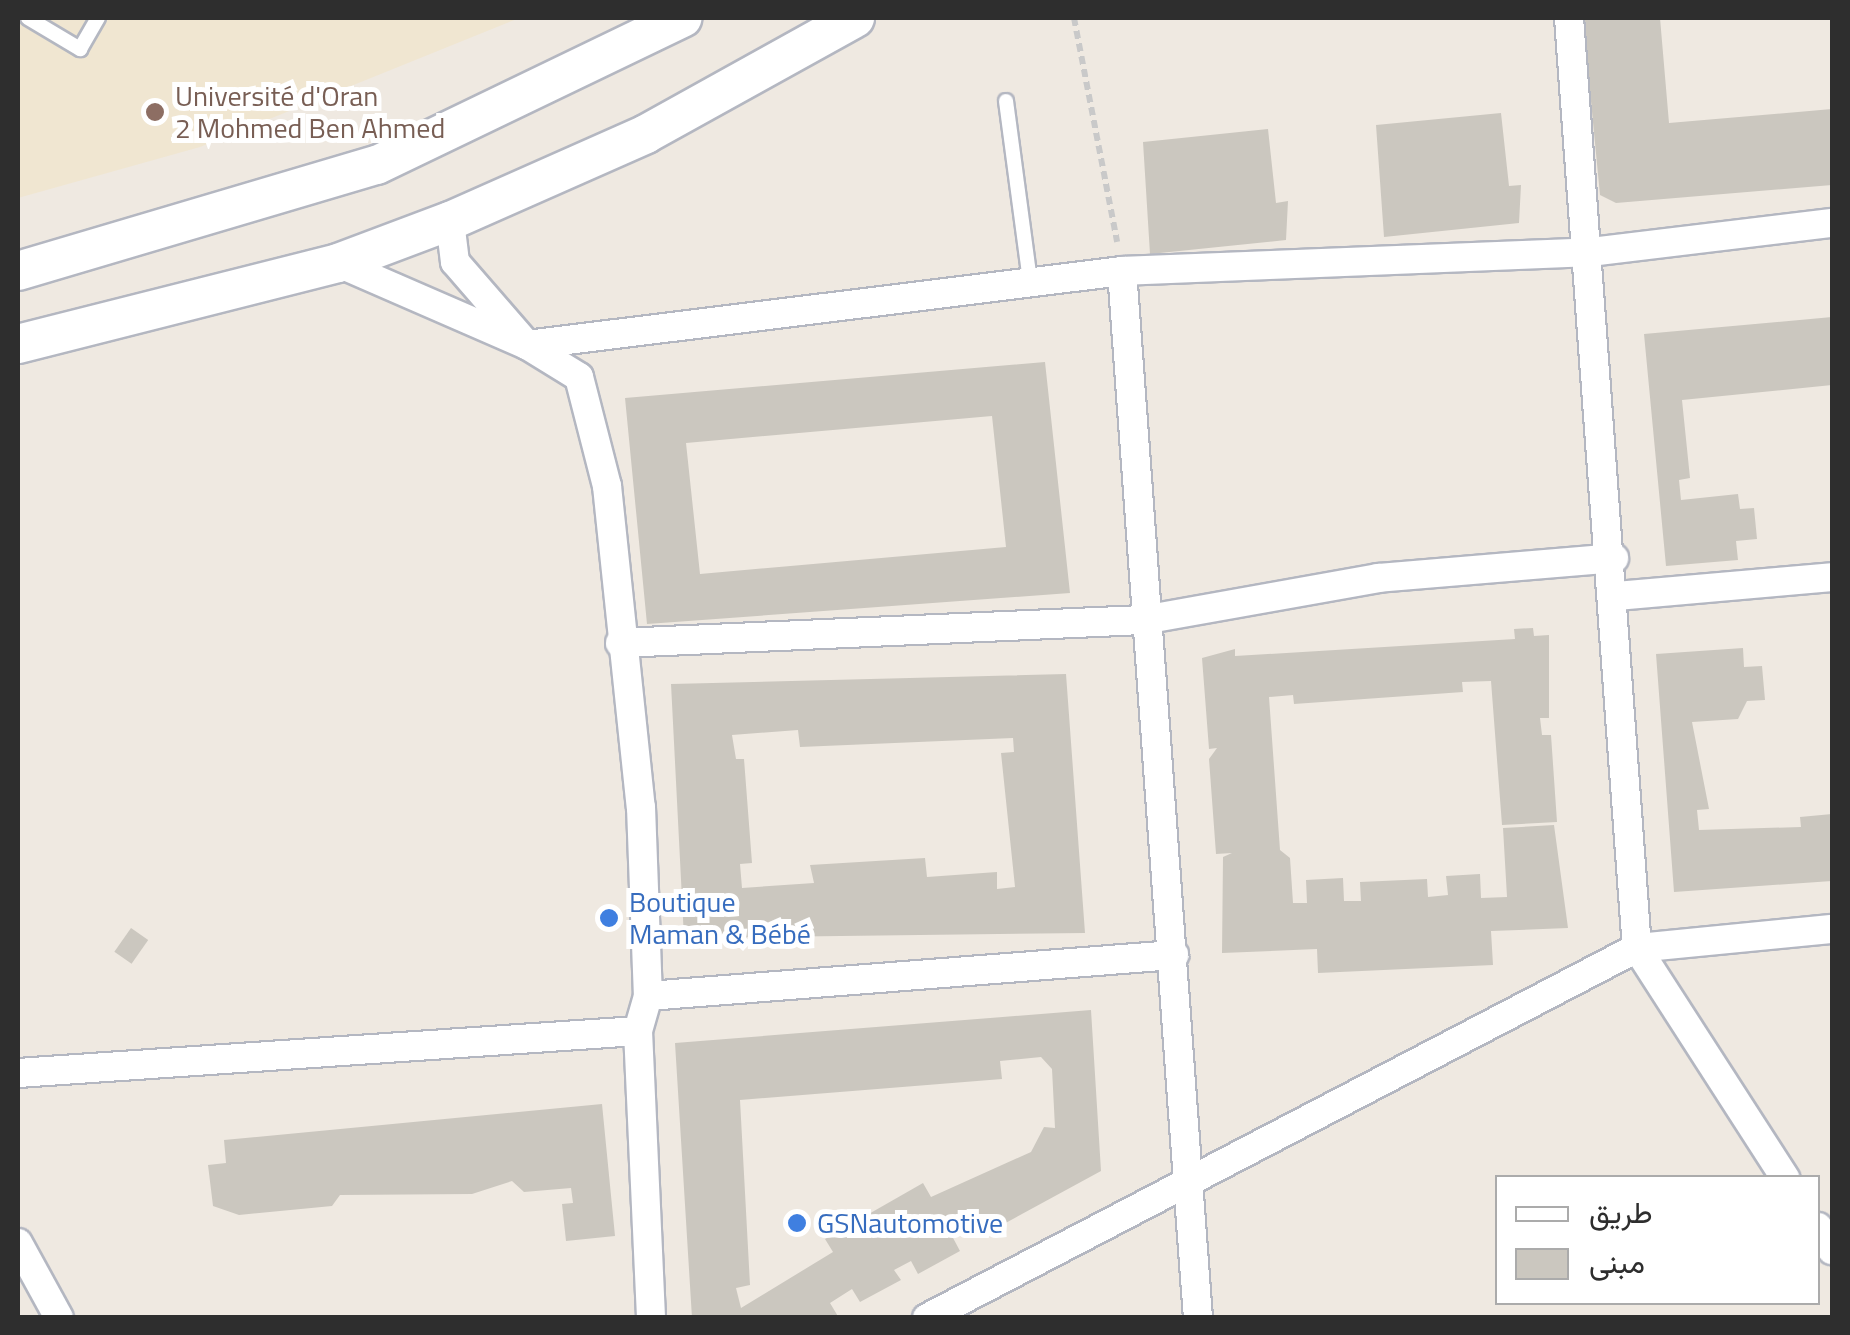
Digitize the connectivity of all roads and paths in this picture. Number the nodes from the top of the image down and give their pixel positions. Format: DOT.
graph roads {
  1 [pos="28,18"];
  2 [pos="98,18"];
  3 [pos="682,18"];
  4 [pos="855,18"];
  5 [pos="1074,18"];
  6 [pos="1569,18"];
  7 [pos="1006,101"];
  8 [pos="450,221"];
  9 [pos="1832,223"];
  10 [pos="1591,252"];
  11 [pos="338,263"];
  12 [pos="18,271"];
  13 [pos="1122,271"];
  14 [pos="1030,282"];
  15 [pos="18,344"];
  16 [pos="528,345"];
  17 [pos="1614,558"];
  18 [pos="1832,577"];
  19 [pos="1616,596"];
  20 [pos="1143,620"];
  21 [pos="620,643"];
  22 [pos="1832,929"];
  23 [pos="1637,948"];
  24 [pos="1174,954"];
  25 [pos="648,996"];
  26 [pos="638,1031"];
  27 [pos="18,1073"];
  28 [pos="1783,1175"];
  29 [pos="1184,1178"];
  30 [pos="18,1244"];
  31 [pos="60,1318"];
  32 [pos="651,1318"];
  33 [pos="928,1318"];
  34 [pos="1198,1318"];
  1 -- 2 [label="lane"];
  3 -- 12 [label="main road"];
  4 -- 8 [label="main road"];
  5 -- 13 [label="path"];
  6 -- 10 [label="street"];
  7 -- 14 [label="lane"];
  8 -- 11 [label="main road"];
  8 -- 16 [label="street"];
  9 -- 10 [label="street"];
  10 -- 13 [label="street"];
  10 -- 17 [label="street"];
  11 -- 15 [label="main road"];
  11 -- 16 [label="street"];
  13 -- 14 [label="street"];
  13 -- 20 [label="street"];
  14 -- 16 [label="street"];
  16 -- 21 [label="street"];
  17 -- 19 [label="street"];
  17 -- 20 [label="street"];
  18 -- 19 [label="street"];
  19 -- 23 [label="street"];
  20 -- 21 [label="street"];
  20 -- 24 [label="street"];
  21 -- 25 [label="street"];
  22 -- 23 [label="street"];
  23 -- 28 [label="street"];
  23 -- 29 [label="street"];
  24 -- 25 [label="street"];
  24 -- 29 [label="street"];
  25 -- 26 [label="street"];
  26 -- 27 [label="street"];
  26 -- 32 [label="street"];
  29 -- 33 [label="street"];
  29 -- 34 [label="street"];
  30 -- 31 [label="street"];
}
